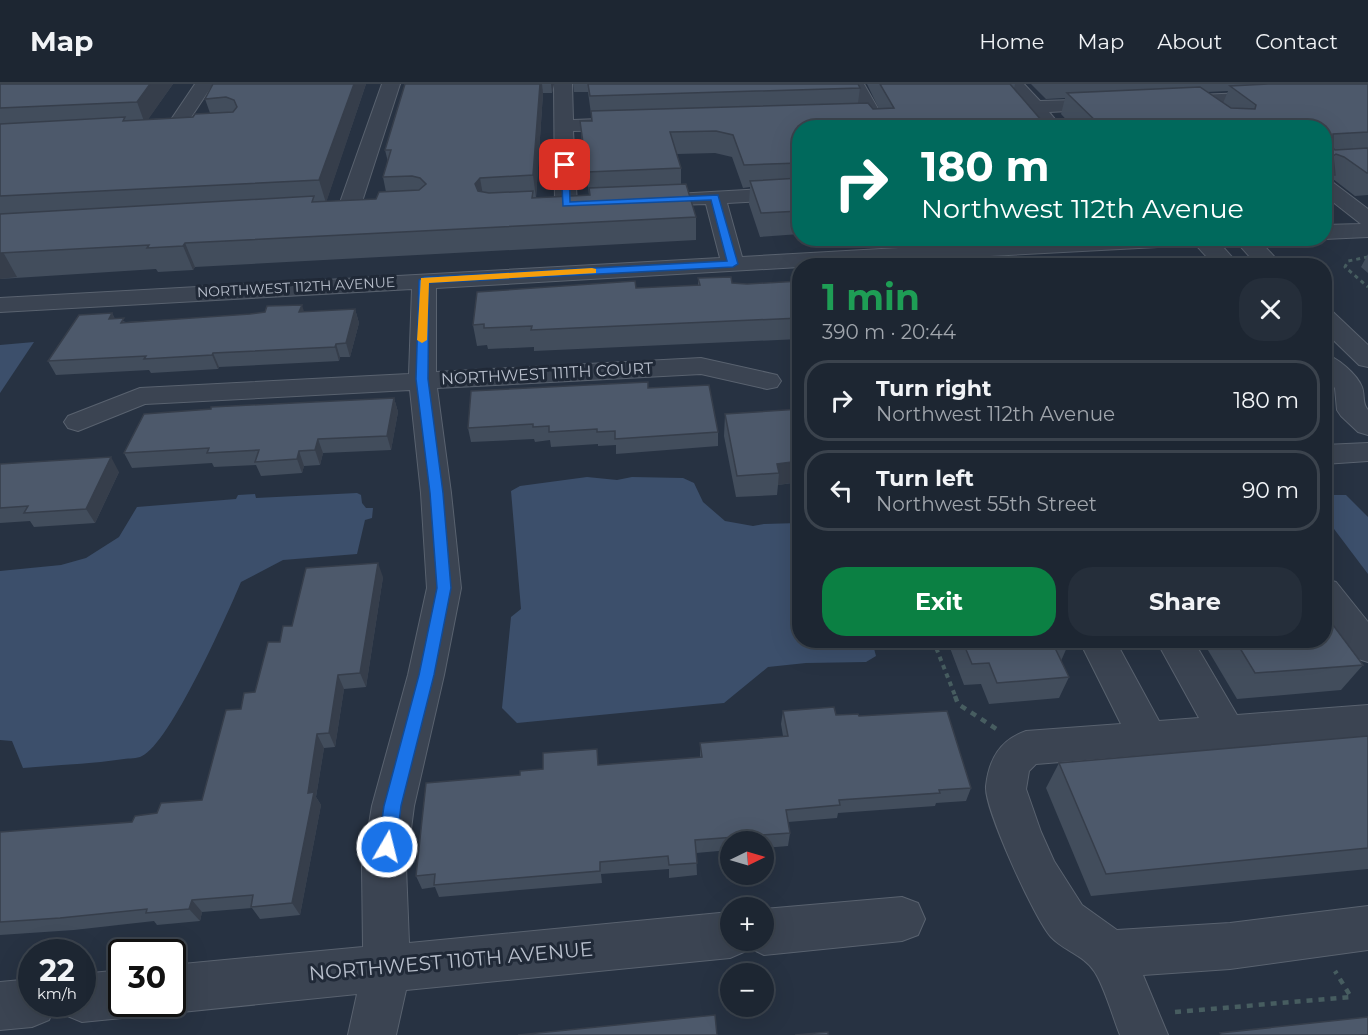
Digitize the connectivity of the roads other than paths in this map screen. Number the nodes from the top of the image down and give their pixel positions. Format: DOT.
graph roads {
  1 [pos="204,84"];
  2 [pos="392,84"];
  3 [pos="562,84"];
  4 [pos="855,84"];
  5 [pos="1015,84"];
  6 [pos="1292,96"];
  7 [pos="1197,100"];
  8 [pos="1151,102"];
  9 [pos="1128,103"];
  10 [pos="1036,107"];
  11 [pos="1217,114"];
  12 [pos="850,117"];
  13 [pos="866,120"];
  14 [pos="876,120"];
  15 [pos="1047,120"];
  16 [pos="642,123"];
  17 [pos="564,126"];
  18 [pos="193,129"];
  19 [pos="172,130"];
  20 [pos="150,131"];
  21 [pos="792,193"];
  22 [pos="715,197"];
  23 [pos="1332,197"];
  24 [pos="623,202"];
  25 [pos="589,203"];
  26 [pos="371,210"];
  27 [pos="348,211"];
  28 [pos="325,212"];
  29 [pos="1366,226"];
  30 [pos="1332,231"];
  31 [pos="1071,246"];
  32 [pos="1210,246"];
  33 [pos="1252,246"];
  34 [pos="846,258"];
  35 [pos="1221,258"];
  36 [pos="1264,258"];
  37 [pos="792,261"];
  38 [pos="733,264"];
  39 [pos="424,280"];
  40 [pos="0,305"];
  41 [pos="1332,325"];
  42 [pos="1332,354"];
  43 [pos="1365,356"];
  44 [pos="1332,370"];
  45 [pos="422,379"];
  46 [pos="766,381"];
  47 [pos="78,422"];
  48 [pos="1368,426"];
  49 [pos="1368,452"];
  50 [pos="1332,454"];
  51 [pos="1332,601"];
  52 [pos="1101,648"];
  53 [pos="1179,648"];
  54 [pos="1368,648"];
  55 [pos="1368,721"];
  56 [pos="1227,732"];
  57 [pos="1148,738"];
  58 [pos="902,919"];
  59 [pos="1368,928"];
  60 [pos="774,931"];
  61 [pos="720,936"];
  62 [pos="1110,954"];
  63 [pos="387,967"];
  64 [pos="186,988"];
  65 [pos="18,1004"];
  66 [pos="0,1006"];
  67 [pos="1140,1025"];
  68 [pos="372,1035"];
  1 -- 19 [label="street"];
  2 -- 27 [label="street"];
  3 -- 17 [label="street"];
  4 -- 14 [label="street"];
  5 -- 10 [label="street"];
  6 -- 7 [label="street"];
  7 -- 8 [label="street"];
  7 -- 11 [label="street"];
  9 -- 10 [label="street"];
  10 -- 15 [label="street"];
  12 -- 13 [label="street"];
  16 -- 17 [label="street"];
  17 -- 25 [label="street"];
  18 -- 19 [label="street"];
  19 -- 20 [label="street"];
  21 -- 22 [label="street"];
  22 -- 24 [label="street"];
  22 -- 38 [label="street"];
  23 -- 29 [label="street"];
  26 -- 27 [label="street"];
  27 -- 28 [label="street"];
  29 -- 30 [label="street"];
  31 -- 34 [label="street, NORTHWEST 112TH AVENUE"];
  32 -- 35 [label="street"];
  33 -- 36 [label="street"];
  37 -- 38 [label="street, NORTHWEST 112TH AVENUE"];
  38 -- 39 [label="street, NORTHWEST 112TH AVENUE"];
  39 -- 40 [label="street, NORTHWEST 112TH AVENUE"];
  39 -- 45 [label="street"];
  41 -- 43 [label="street"];
  42 -- 43 [label="street"];
  44 -- 48 [label="street"];
  45 -- 46 [label="street, NORTHWEST 111TH COURT"];
  45 -- 47 [label="street, NORTHWEST 111TH COURT"];
  45 -- 63 [label="street"];
  49 -- 50 [label="street"];
  51 -- 54 [label="street"];
  52 -- 57 [label="street"];
  53 -- 56 [label="street"];
  55 -- 56 [label="street"];
  56 -- 57 [label="street"];
  57 -- 62 [label="street"];
  58 -- 60 [label="street"];
  59 -- 62 [label="street"];
  61 -- 63 [label="street, NORTHWEST 110TH AVENUE"];
  62 -- 67 [label="street"];
  63 -- 64 [label="street, NORTHWEST 110TH AVENUE"];
  63 -- 68 [label="street"];
  65 -- 66 [label="street"];
}
